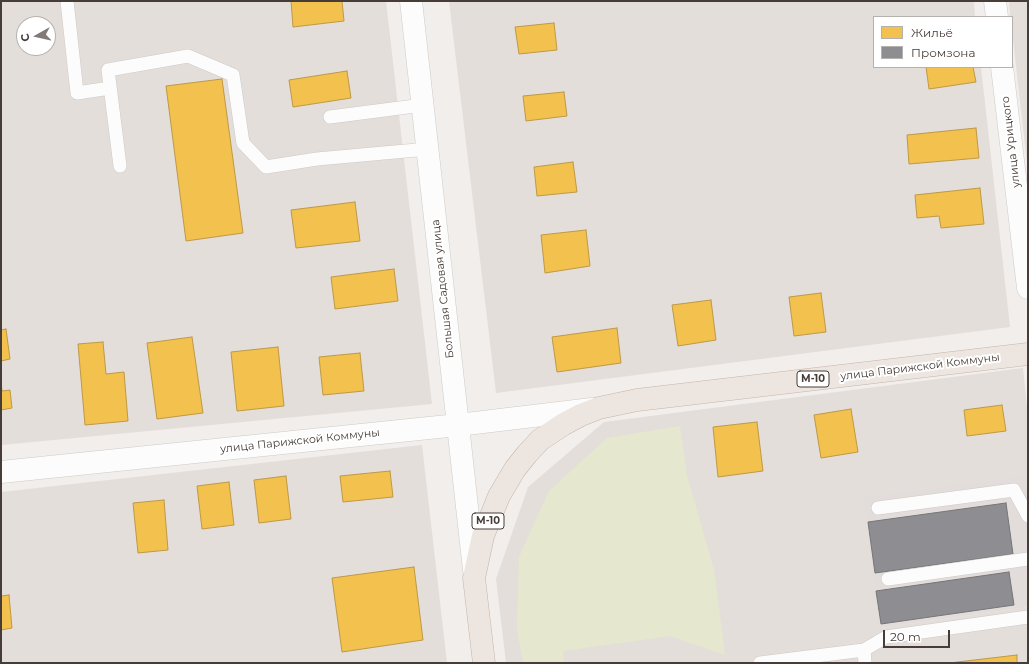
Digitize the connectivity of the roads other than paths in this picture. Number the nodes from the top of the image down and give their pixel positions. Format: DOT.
graph roads {
  1 [pos="67,1"];
  2 [pos="411,1"];
  3 [pos="995,1"];
  4 [pos="996,16"];
  5 [pos="1002,68"];
  6 [pos="110,88"];
  7 [pos="423,105"];
  8 [pos="330,117"];
  9 [pos="428,149"];
  10 [pos="120,166"];
  11 [pos="1028,288"];
  12 [pos="1028,354"];
  13 [pos="599,408"];
  14 [pos="458,425"];
  15 [pos="514,469"];
  16 [pos="1,472"];
  17 [pos="878,508"];
  18 [pos="1028,516"];
  19 [pos="1028,559"];
  20 [pos="474,578"];
  21 [pos="888,579"];
  22 [pos="1028,617"];
  23 [pos="864,650"];
  24 [pos="484,663"];
  25 [pos="760,663"];
  26 [pos="865,663"];
  1 -- 6 [label="lane"];
  2 -- 7 [label="street, Большая Садовая улица"];
  3 -- 4 [label="street"];
  5 -- 11 [label="street, улица Урицкого"];
  6 -- 9 [label="lane"];
  6 -- 10 [label="lane"];
  7 -- 8 [label="lane"];
  7 -- 9 [label="street, Большая Садовая улица"];
  9 -- 14 [label="street, Большая Садовая улица"];
  12 -- 13 [label="highway, улица Парижской Коммуны / М-10"];
  13 -- 14 [label="street, улица Парижской Коммуны"];
  13 -- 15 [label="highway, улица Парижской Коммуны / М-10"];
  14 -- 16 [label="street, улица Парижской Коммуны"];
  14 -- 20 [label="street, Большая Садовая улица"];
  15 -- 20 [label="highway, Большая Садовая улица / М-10"];
  17 -- 18 [label="lane"];
  19 -- 21 [label="lane"];
  20 -- 24 [label="highway, Большая Садовая улица / М-10"];
  22 -- 23 [label="lane"];
  23 -- 25 [label="lane"];
  23 -- 26 [label="lane"];
}
